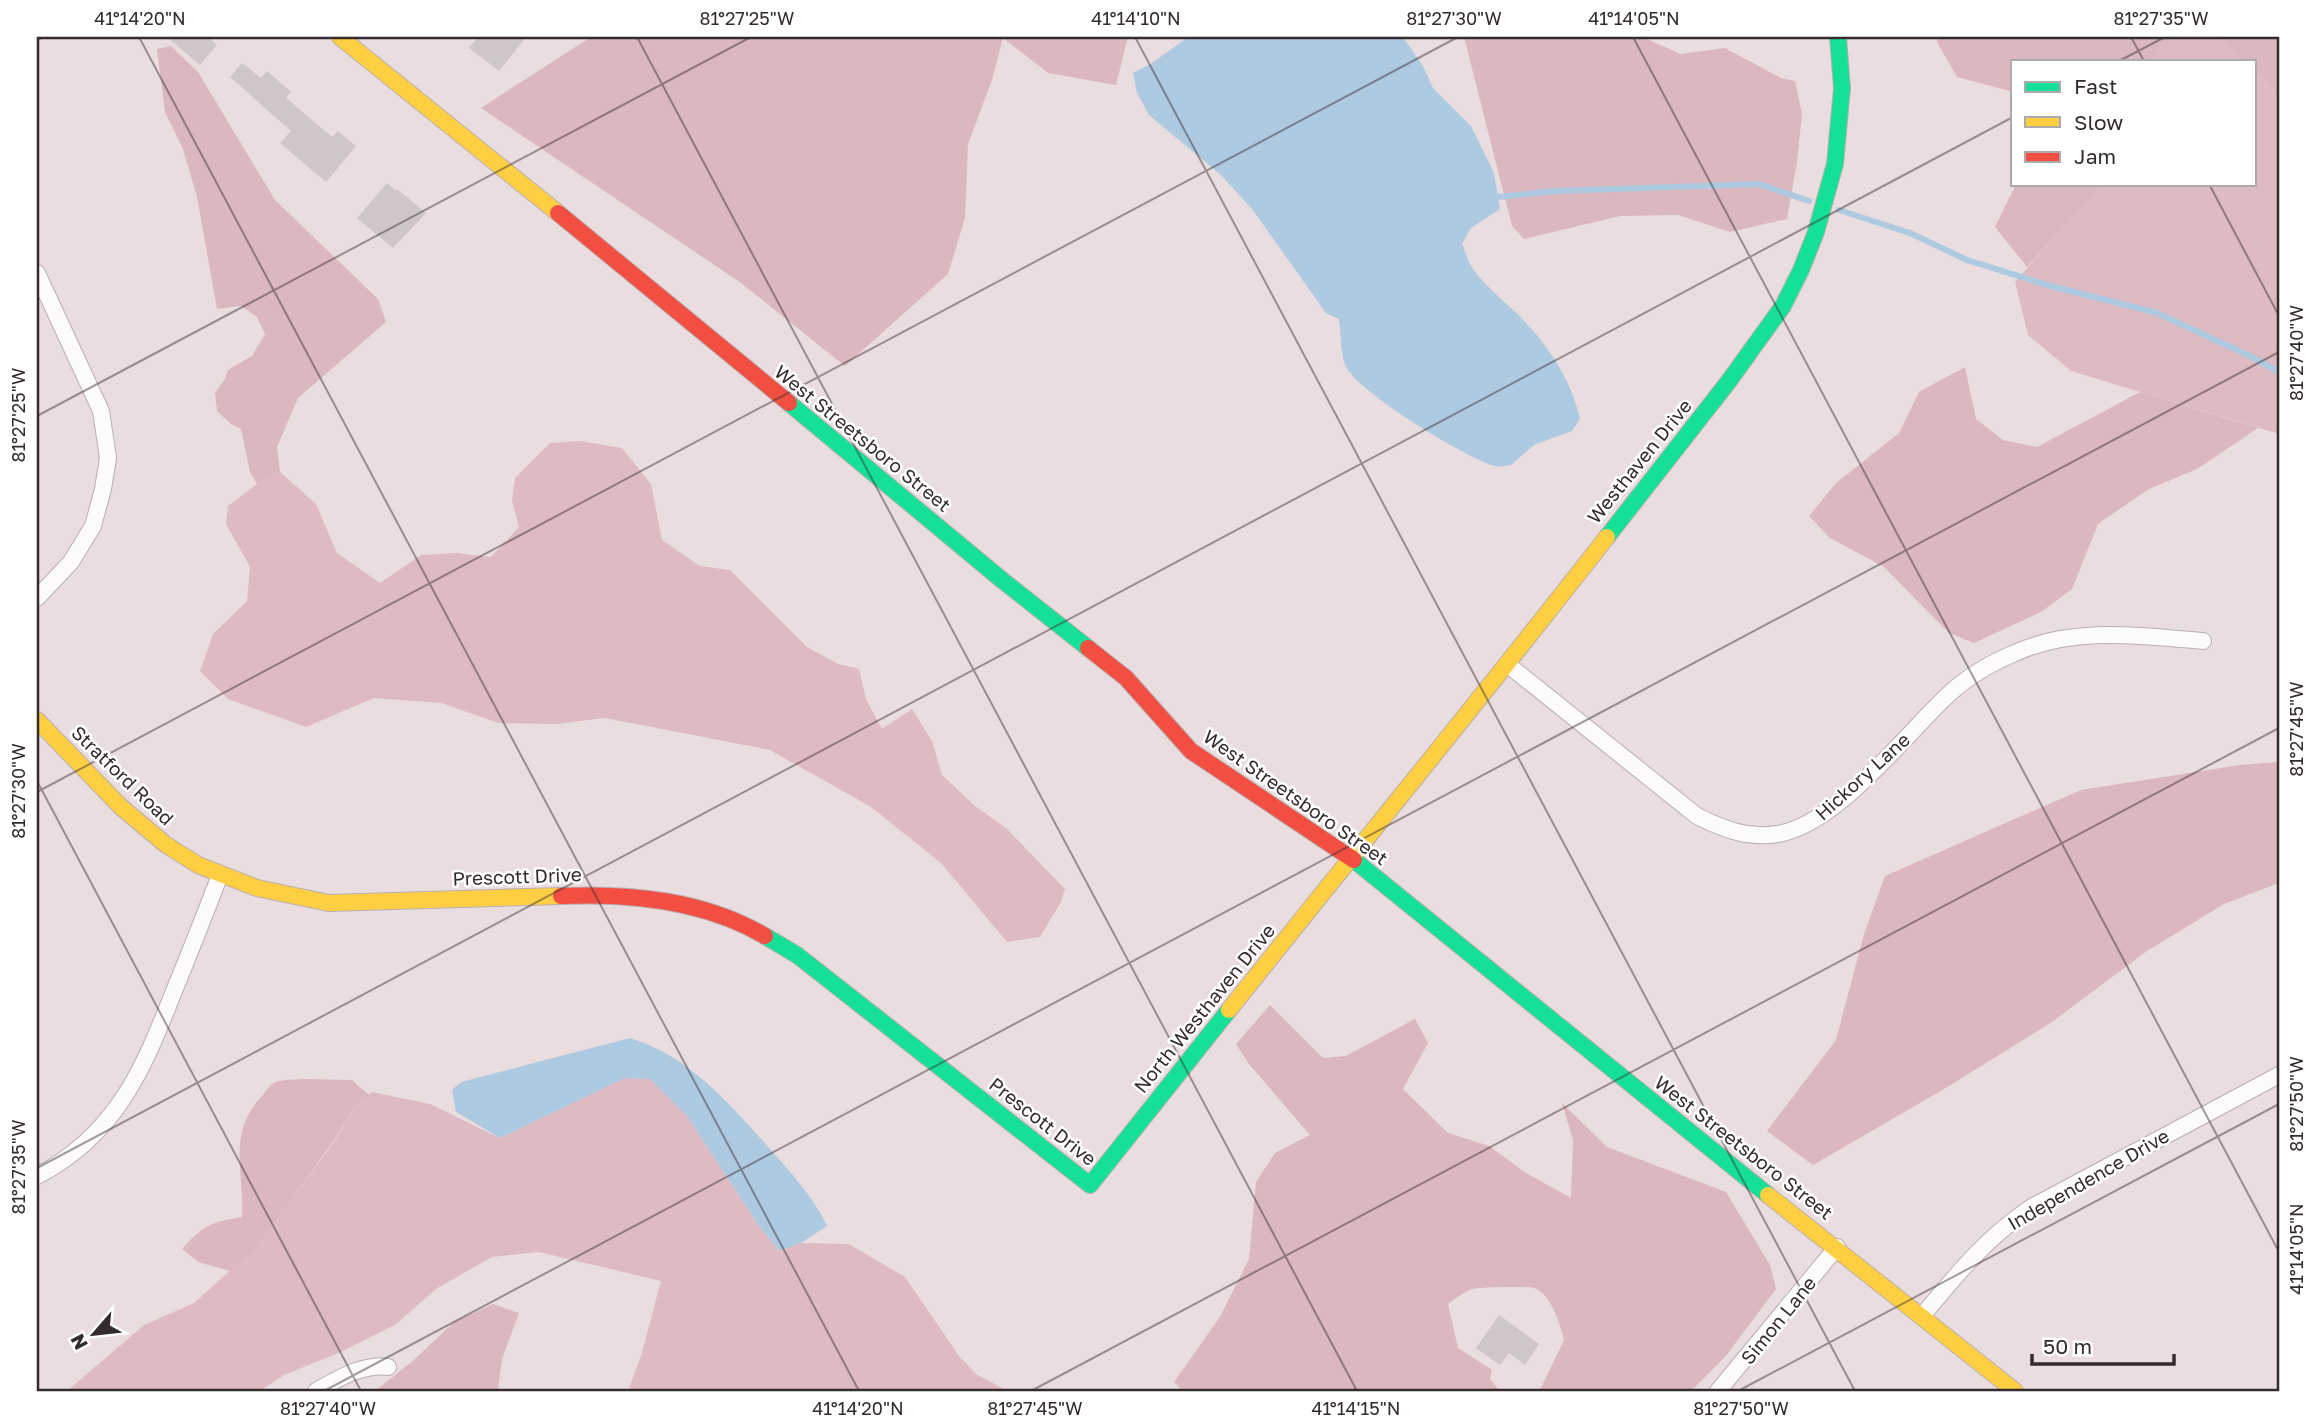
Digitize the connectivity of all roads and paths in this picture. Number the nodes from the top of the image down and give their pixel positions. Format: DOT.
graph roads {
  1 [pos="1838,37"];
  2 [pos="346,39"];
  3 [pos="37,273"];
  4 [pos="37,598"];
  5 [pos="2203,641"];
  6 [pos="1507,664"];
  7 [pos="37,720"];
  8 [pos="1352,859"];
  9 [pos="220,875"];
  10 [pos="2279,1075"];
  11 [pos="37,1176"];
  12 [pos="1090,1185"];
  13 [pos="1837,1247"];
  14 [pos="1922,1316"];
  15 [pos="387,1367"];
  16 [pos="316,1391"];
  17 [pos="1718,1391"];
  18 [pos="2015,1391"];
  1 -- 6 [label="street, Westhaven Drive"];
  2 -- 8 [label="street, West Streetsboro Street"];
  3 -- 4 [label="street"];
  5 -- 6 [label="street, Hickory Lane"];
  6 -- 8 [label="street, Westhaven Drive"];
  7 -- 9 [label="street, Stratford Road"];
  8 -- 12 [label="street, North Westhaven Drive"];
  8 -- 13 [label="street, West Streetsboro Street"];
  9 -- 11 [label="street"];
  9 -- 12 [label="street, Prescott Drive"];
  10 -- 14 [label="street, Independence Drive"];
  13 -- 14 [label="street, West Streetsboro Street"];
  13 -- 17 [label="street, Simon Lane"];
  14 -- 18 [label="street, West Streetsboro Street"];
  15 -- 16 [label="street"];
}
